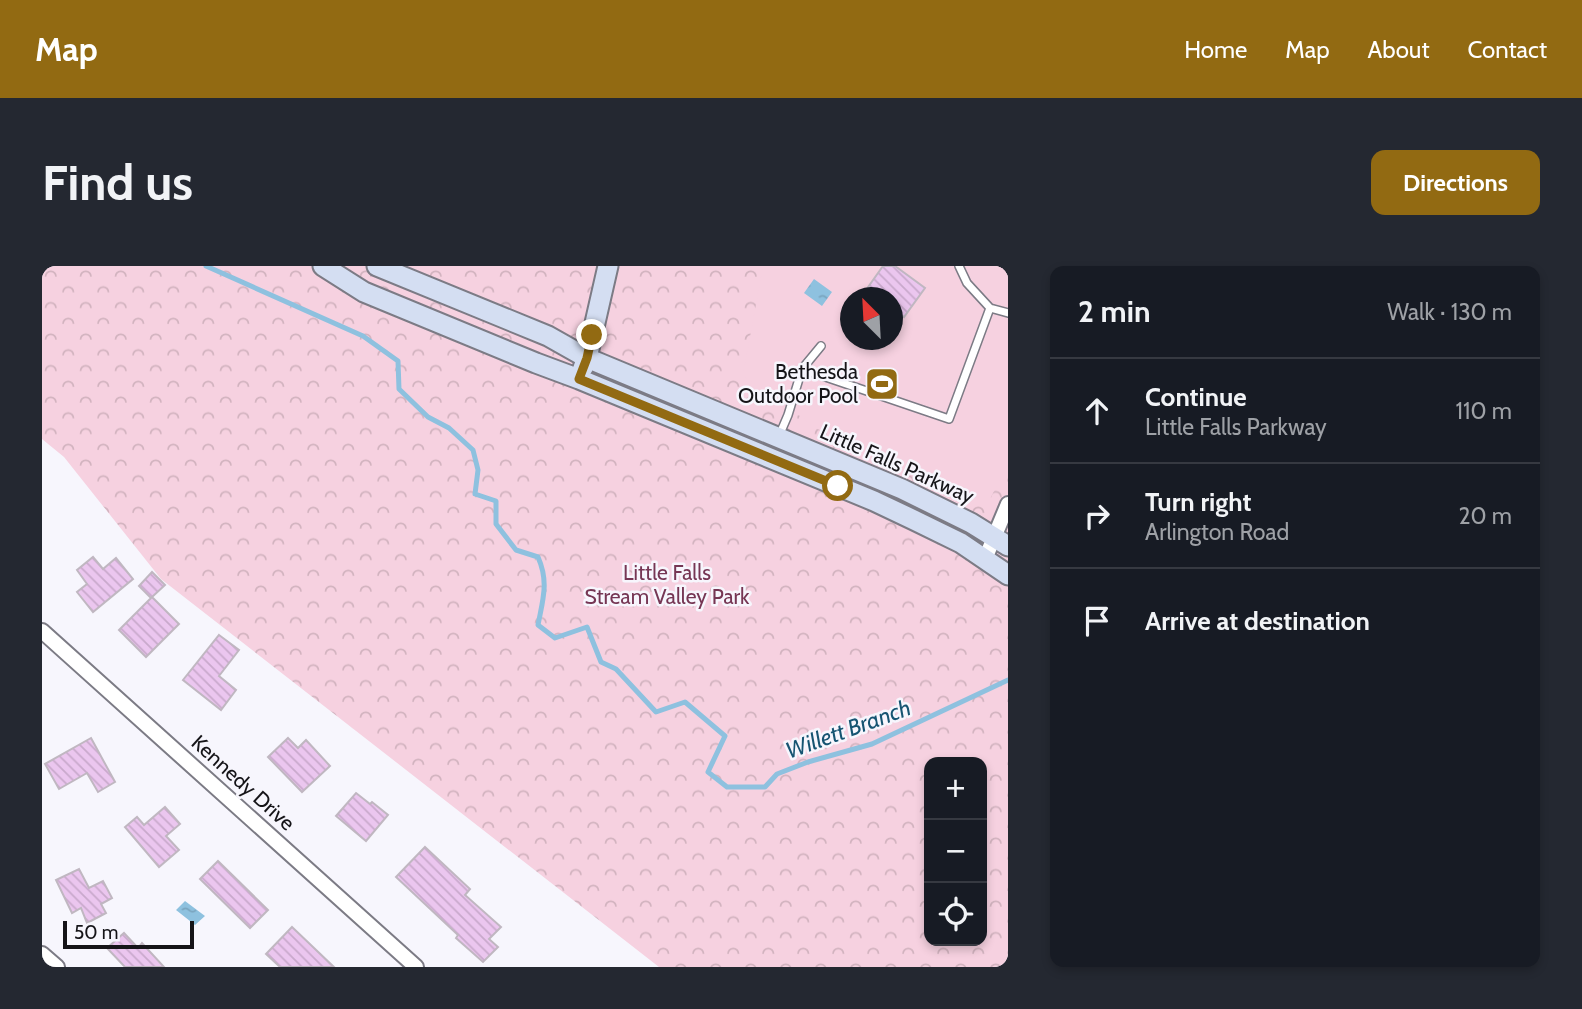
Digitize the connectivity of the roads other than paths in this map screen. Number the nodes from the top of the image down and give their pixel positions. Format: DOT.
graph roads {
  1 [pos="323,266"];
  2 [pos="377,266"];
  3 [pos="608,266"];
  4 [pos="959,266"];
  5 [pos="990,308"];
  6 [pos="1008,313"];
  7 [pos="821,346"];
  8 [pos="587,358"];
  9 [pos="802,369"];
  10 [pos="579,379"];
  11 [pos="779,436"];
  12 [pos="1008,504"];
  13 [pos="1001,542"];
  14 [pos="985,559"];
  15 [pos="1008,575"];
  16 [pos="42,631"];
  17 [pos="42,648"];
  18 [pos="62,649"];
  19 [pos="42,954"];
  20 [pos="57,967"];
  21 [pos="416,967"];
  1 -- 10 [label="main road, Little Falls Parkway"];
  2 -- 8 [label="main road, Little Falls Parkway"];
  3 -- 8 [label="main road"];
  4 -- 5 [label="lane"];
  5 -- 6 [label="lane"];
  5 -- 9 [label="lane"];
  7 -- 9 [label="lane"];
  8 -- 10 [label="main road"];
  8 -- 11 [label="main road, Little Falls Parkway"];
  9 -- 11 [label="lane"];
  10 -- 14 [label="main road, Little Falls Parkway"];
  11 -- 13 [label="main road, Little Falls Parkway"];
  12 -- 13 [label="street"];
  13 -- 14 [label="street"];
  14 -- 15 [label="main road, Little Falls Parkway"];
  16 -- 18 [label="street, Kennedy Drive"];
  17 -- 18 [label="street"];
  18 -- 21 [label="street, Kennedy Drive"];
  19 -- 20 [label="street"];
}
